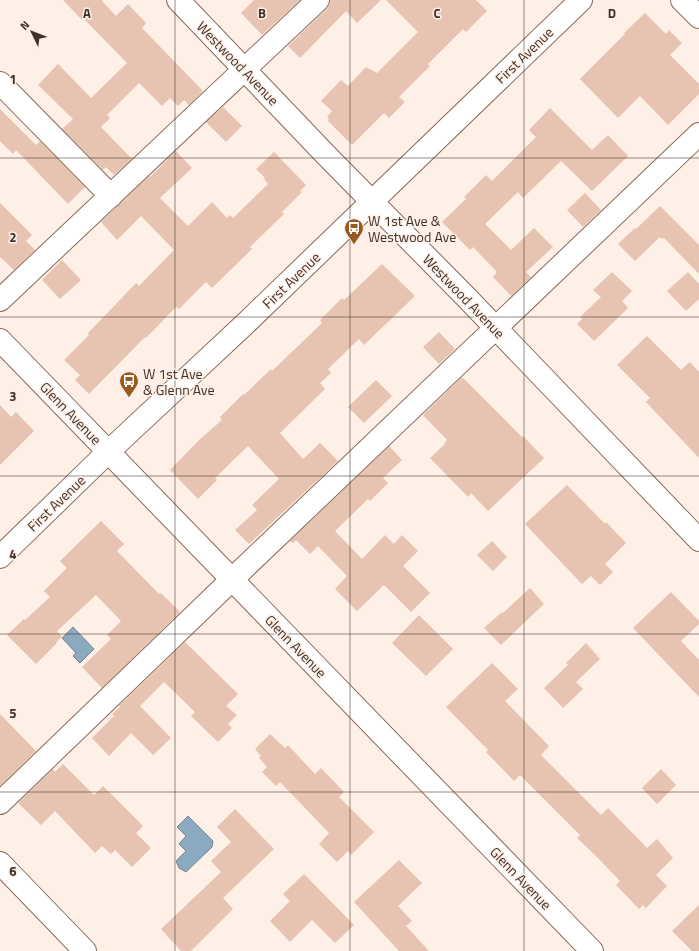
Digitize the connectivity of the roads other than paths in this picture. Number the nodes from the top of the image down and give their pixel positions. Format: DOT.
graph roads {
  1 [pos="178,0"];
  2 [pos="318,0"];
  3 [pos="581,0"];
  4 [pos="682,0"];
  5 [pos="699,17"];
  6 [pos="245,70"];
  7 [pos="0,83"];
  8 [pos="699,134"];
  9 [pos="111,196"];
  10 [pos="372,201"];
  11 [pos="0,300"];
  12 [pos="496,328"];
  13 [pos="0,340"];
  14 [pos="108,452"];
  15 [pos="699,540"];
  16 [pos="0,557"];
  17 [pos="232,580"];
  18 [pos="0,803"];
  19 [pos="0,863"];
  20 [pos="85,951"];
  21 [pos="592,951"];
  1 -- 6 [label="street, Westwood Avenue"];
  2 -- 6 [label="street"];
  3 -- 10 [label="street, First Avenue"];
  4 -- 5 [label="street"];
  6 -- 9 [label="street"];
  6 -- 10 [label="street, Westwood Avenue"];
  7 -- 9 [label="street"];
  8 -- 12 [label="street"];
  9 -- 11 [label="street"];
  10 -- 12 [label="street, Westwood Avenue"];
  10 -- 14 [label="street, First Avenue"];
  12 -- 15 [label="street, Westwood Avenue"];
  12 -- 17 [label="street"];
  13 -- 14 [label="street, Glenn Avenue"];
  14 -- 16 [label="street, First Avenue"];
  14 -- 17 [label="street, Glenn Avenue"];
  17 -- 18 [label="street"];
  17 -- 21 [label="street, Glenn Avenue"];
  19 -- 20 [label="street"];
}
